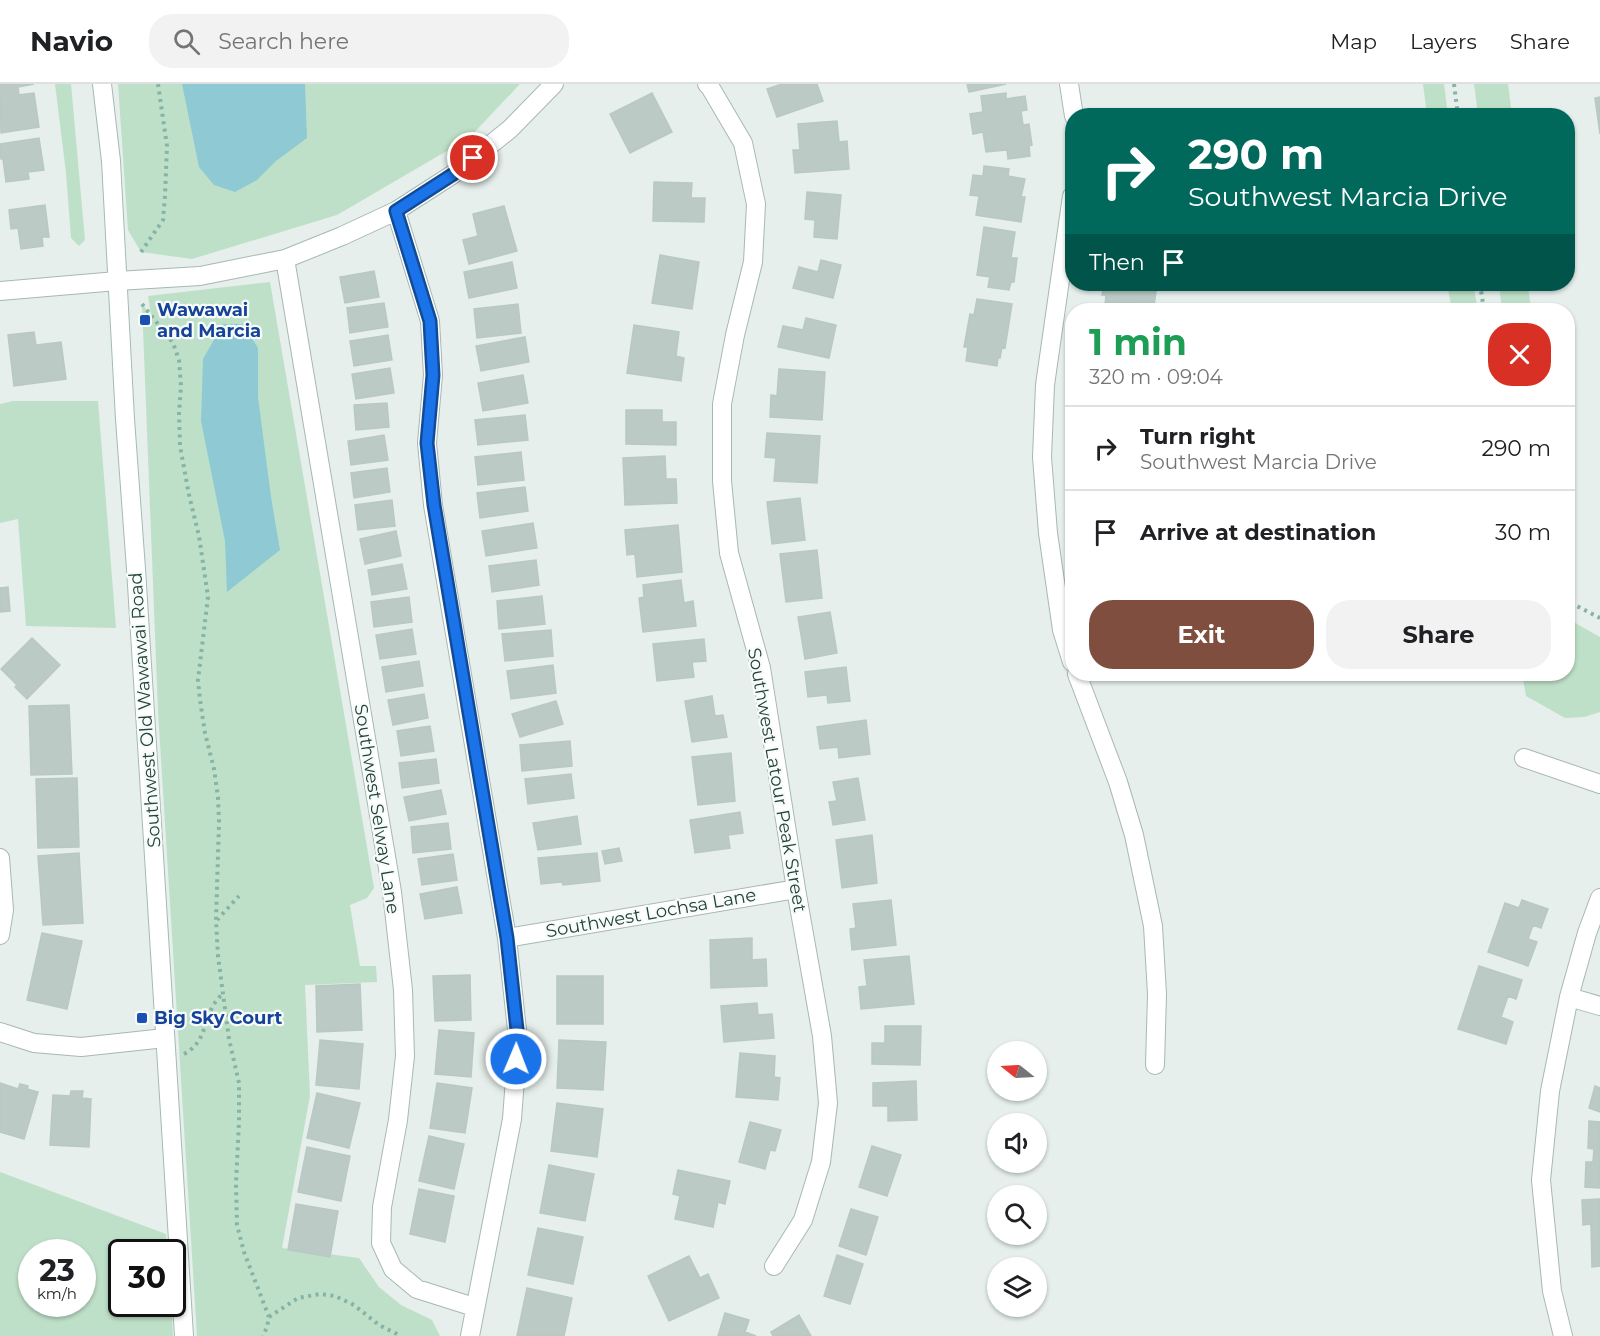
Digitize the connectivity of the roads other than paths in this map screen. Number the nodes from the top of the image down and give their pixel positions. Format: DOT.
graph roads {
  1 [pos="102,84"];
  2 [pos="554,84"];
  3 [pos="707,84"];
  4 [pos="1069,84"];
  5 [pos="1073,108"];
  6 [pos="396,211"];
  7 [pos="1065,247"];
  8 [pos="285,259"];
  9 [pos="117,281"];
  10 [pos="0,291"];
  11 [pos="1065,640"];
  12 [pos="1080,681"];
  13 [pos="1524,758"];
  14 [pos="1600,784"];
  15 [pos="0,858"];
  16 [pos="796,889"];
  17 [pos="1600,898"];
  18 [pos="0,935"];
  19 [pos="507,938"];
  20 [pos="1569,997"];
  21 [pos="1600,1006"];
  22 [pos="0,1032"];
  23 [pos="165,1038"];
  24 [pos="1155,1065"];
  25 [pos="774,1266"];
  26 [pos="474,1307"];
  27 [pos="184,1336"];
  28 [pos="470,1336"];
  29 [pos="1563,1336"];
  1 -- 9 [label="street, Southwest Old Wawawai Road"];
  2 -- 6 [label="street"];
  3 -- 16 [label="street, Southwest Latour Peak Street"];
  4 -- 5 [label="street"];
  6 -- 8 [label="street"];
  6 -- 19 [label="street"];
  7 -- 11 [label="street"];
  8 -- 9 [label="street"];
  8 -- 26 [label="street, Southwest Selway Lane"];
  9 -- 10 [label="street"];
  9 -- 23 [label="street, Southwest Old Wawawai Road"];
  12 -- 24 [label="street"];
  13 -- 14 [label="street"];
  15 -- 18 [label="street"];
  16 -- 19 [label="street, Southwest Lochsa Lane"];
  16 -- 25 [label="street, Southwest Latour Peak Street"];
  17 -- 20 [label="street"];
  19 -- 26 [label="street"];
  20 -- 21 [label="street"];
  20 -- 29 [label="street"];
  22 -- 23 [label="street"];
  23 -- 27 [label="street, Southwest Old Wawawai Road"];
  26 -- 28 [label="street"];
}
